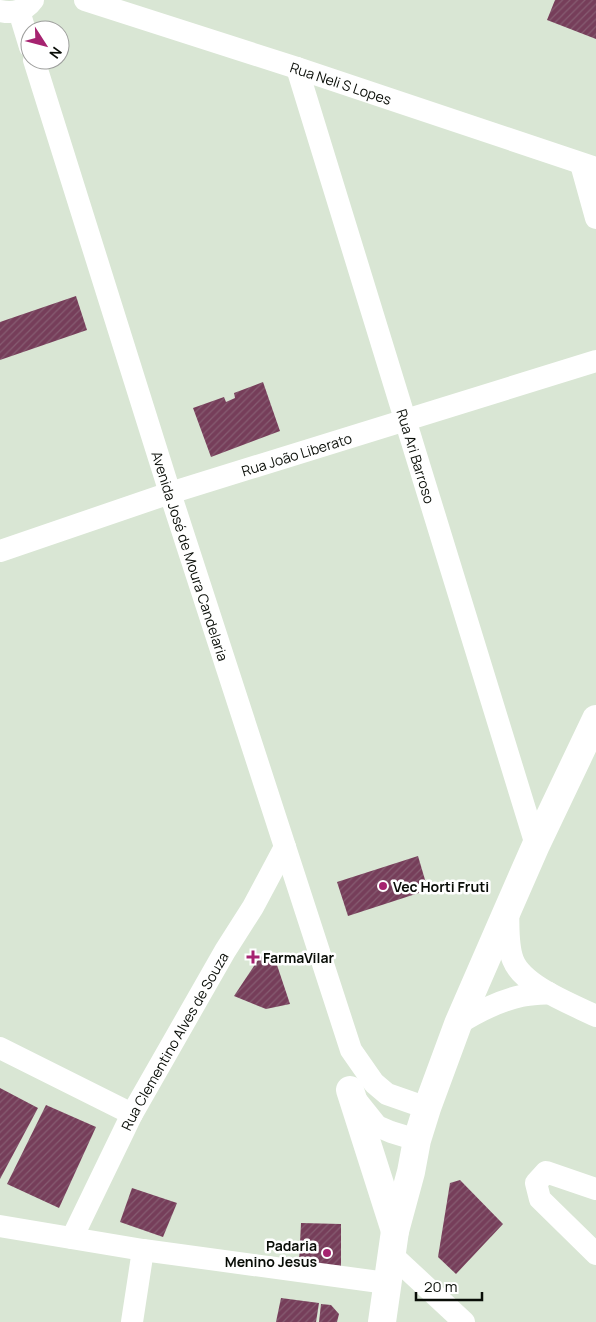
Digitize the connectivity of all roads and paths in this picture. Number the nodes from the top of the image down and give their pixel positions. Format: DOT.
graph roads {
  1 [pos="85,0"];
  2 [pos="17,8"];
  3 [pos="21,20"];
  4 [pos="297,68"];
  5 [pos="37,70"];
  6 [pos="588,166"];
  7 [pos="596,218"];
  8 [pos="596,361"];
  9 [pos="405,421"];
  10 [pos="170,493"];
  11 [pos="0,551"];
  12 [pos="596,720"];
  13 [pos="536,846"];
  14 [pos="285,847"];
  15 [pos="508,909"];
  16 [pos="549,993"];
  17 [pos="596,1016"];
  18 [pos="458,1024"];
  19 [pos="0,1048"];
  20 [pos="351,1050"];
  21 [pos="350,1090"];
  22 [pos="427,1108"];
  23 [pos="132,1114"];
  24 [pos="417,1140"];
  25 [pos="596,1189"];
  26 [pos="0,1226"];
  27 [pos="72,1238"];
  28 [pos="394,1243"];
  29 [pos="143,1250"];
  30 [pos="596,1254"];
  31 [pos="388,1282"];
  32 [pos="132,1322"];
  33 [pos="382,1322"];
  34 [pos="464,1322"];
  1 -- 4 [label="street, Rua Neli S Lopes"];
  2 -- 3 [label="street"];
  4 -- 6 [label="street, Rua Neli S Lopes"];
  4 -- 9 [label="street, Rua Ari Barroso"];
  5 -- 10 [label="street, Avenida José de Moura Candelaria"];
  6 -- 7 [label="street"];
  8 -- 9 [label="street, Rua João Liberato"];
  9 -- 10 [label="street, Rua João Liberato"];
  9 -- 13 [label="street, Rua Ari Barroso"];
  10 -- 11 [label="street, Rua João Liberato"];
  10 -- 14 [label="street, Avenida José de Moura Candelaria"];
  12 -- 13 [label="main road"];
  13 -- 15 [label="main road"];
  14 -- 20 [label="street, Avenida José de Moura Candelaria"];
  14 -- 23 [label="street, Rua Clementino Alves de Souza"];
  15 -- 16 [label="street"];
  15 -- 18 [label="main road"];
  16 -- 17 [label="street"];
  16 -- 18 [label="street"];
  18 -- 22 [label="main road"];
  19 -- 23 [label="street"];
  20 -- 21 [label="street, Avenida José de Moura Candelaria"];
  20 -- 22 [label="street, Avenida José de Moura Candelaria"];
  21 -- 24 [label="street"];
  21 -- 28 [label="main road"];
  22 -- 24 [label="main road"];
  23 -- 27 [label="street, Rua Clementino Alves de Souza"];
  24 -- 28 [label="main road"];
  25 -- 30 [label="street"];
  26 -- 27 [label="street"];
  27 -- 29 [label="street"];
  28 -- 31 [label="main road"];
  28 -- 34 [label="street"];
  29 -- 31 [label="street"];
  29 -- 32 [label="street"];
  31 -- 33 [label="main road"];
}
